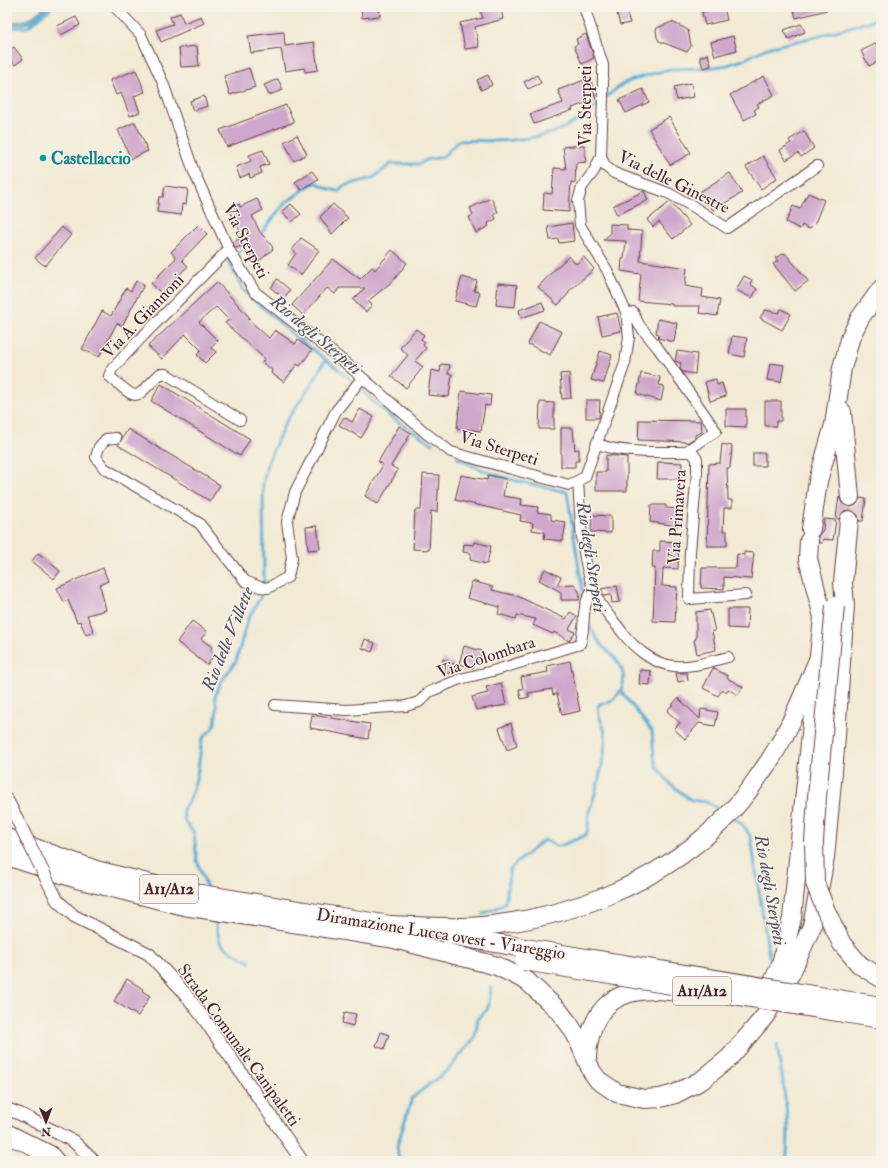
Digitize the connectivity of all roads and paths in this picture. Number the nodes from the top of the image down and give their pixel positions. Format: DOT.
graph roads {
  1 [pos="115,7"];
  2 [pos="584,7"];
  3 [pos="602,156"];
  4 [pos="817,166"];
  5 [pos="229,250"];
  6 [pos="881,289"];
  7 [pos="633,312"];
  8 [pos="358,383"];
  9 [pos="840,391"];
  10 [pos="240,420"];
  11 [pos="116,438"];
  12 [pos="597,443"];
  13 [pos="685,452"];
  14 [pos="578,481"];
  15 [pos="850,497"];
  16 [pos="850,520"];
  17 [pos="843,583"];
  18 [pos="593,589"];
  19 [pos="746,595"];
  20 [pos="728,657"];
  21 [pos="811,692"];
  22 [pos="275,705"];
  23 [pos="7,800"];
  24 [pos="7,838"];
  25 [pos="7,856"];
  26 [pos="78,872"];
  27 [pos="391,932"];
  28 [pos="524,954"];
  29 [pos="881,978"];
  30 [pos="724,995"];
  31 [pos="881,1006"];
  32 [pos="881,1019"];
  33 [pos="749,1033"];
  34 [pos="587,1060"];
  35 [pos="7,1109"];
  36 [pos="7,1130"];
  37 [pos="7,1139"];
  38 [pos="46,1161"];
  39 [pos="59,1161"];
  40 [pos="94,1161"];
  41 [pos="302,1161"];
  1 -- 5 [label="street, Via Sterpeti"];
  2 -- 3 [label="street, Via Sterpeti"];
  3 -- 4 [label="street, Via delle Ginestre"];
  3 -- 12 [label="street, Via Sterpeti"];
  5 -- 8 [label="street, Via Sterpeti"];
  5 -- 10 [label="street, Via A. Giannoni"];
  6 -- 9 [label="highway"];
  7 -- 13 [label="street"];
  8 -- 11 [label="street"];
  8 -- 14 [label="street, Via Sterpeti"];
  9 -- 15 [label="highway"];
  9 -- 21 [label="highway"];
  12 -- 13 [label="street, Via Primavera"];
  12 -- 14 [label="street, Via Sterpeti"];
  13 -- 19 [label="street, Via Primavera"];
  14 -- 18 [label="street"];
  16 -- 17 [label="highway"];
  17 -- 29 [label="highway, bridge"];
  17 -- 33 [label="highway"];
  18 -- 20 [label="street"];
  18 -- 22 [label="street, Via Colombara"];
  21 -- 27 [label="highway"];
  21 -- 33 [label="highway"];
  23 -- 41 [label="street, Strada Comunale Canipaletti, bridge"];
  24 -- 26 [label="highway, Diramazione Lucca ovest - Viareggio / A11/A12"];
  25 -- 26 [label="highway, Diramazione Lucca ovest - Viareggio / A11/A12"];
  26 -- 27 [label="highway, Diramazione Lucca ovest - Viareggio / A11/A12"];
  27 -- 28 [label="highway, Diramazione Lucca ovest - Viareggio / A11/A12"];
  27 -- 34 [label="highway"];
  28 -- 30 [label="highway, Diramazione Lucca ovest - Viareggio / A11/A12, bridge"];
  28 -- 31 [label="highway, Diramazione Lucca ovest - Viareggio / A11/A12, bridge"];
  30 -- 32 [label="highway, Diramazione Lucca ovest - Viareggio / A11/A12, bridge"];
  30 -- 34 [label="highway"];
  33 -- 34 [label="highway"];
  35 -- 40 [label="street"];
  36 -- 39 [label="street"];
  37 -- 38 [label="street"];
}
